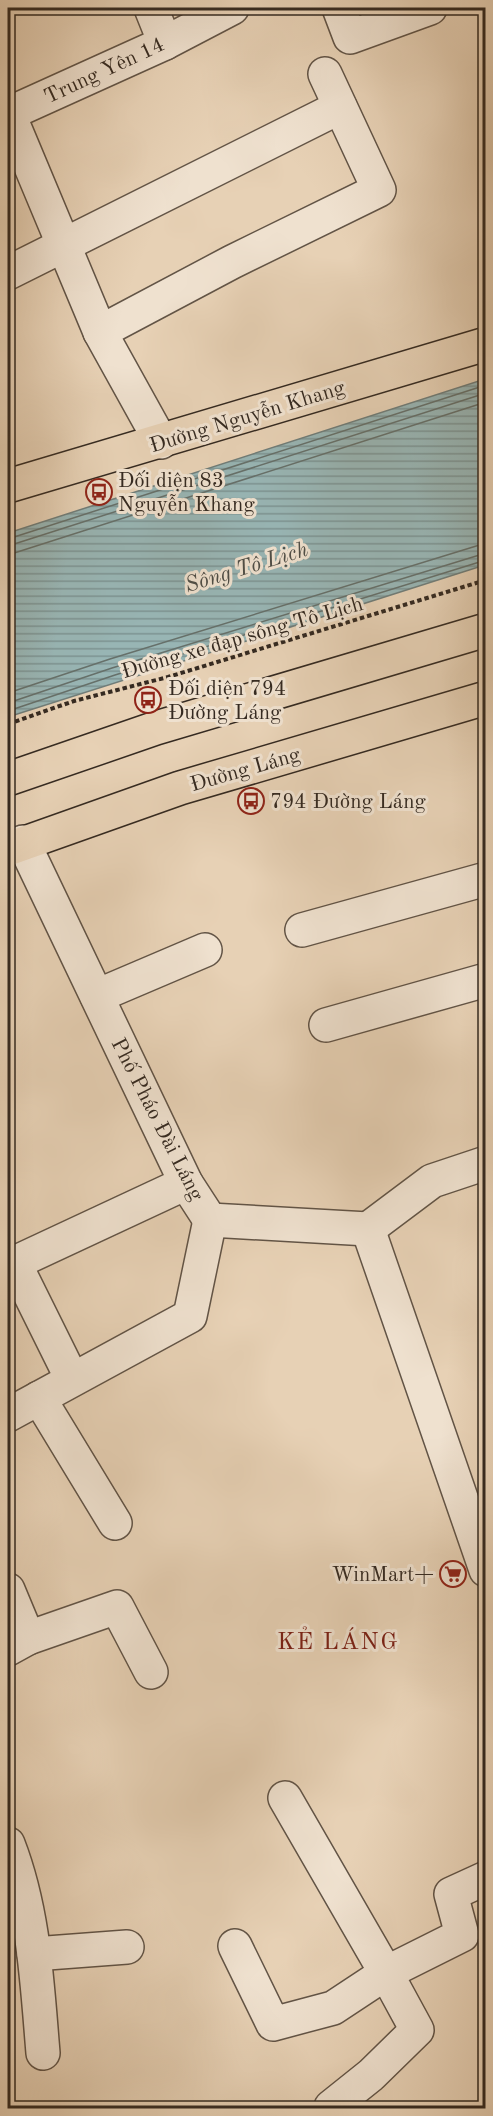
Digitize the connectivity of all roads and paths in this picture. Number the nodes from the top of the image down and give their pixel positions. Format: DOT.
graph roads {
  1 [pos="151,8"];
  2 [pos="232,8"];
  3 [pos="430,8"];
  4 [pos="344,22"];
  5 [pos="165,43"];
  6 [pos="325,74"];
  7 [pos="340,107"];
  8 [pos="8,113"];
  9 [pos="63,243"];
  10 [pos="8,273"];
  11 [pos="100,332"];
  12 [pos="486,344"];
  13 [pos="161,442"];
  14 [pos="8,486"];
  15 [pos="486,580"];
  16 [pos="486,630"];
  17 [pos="486,698"];
  18 [pos="8,724"];
  19 [pos="8,779"];
  20 [pos="15,845"];
  21 [pos="486,879"];
  22 [pos="302,930"];
  23 [pos="205,950"];
  24 [pos="486,980"];
  25 [pos="97,996"];
  26 [pos="326,1025"];
  27 [pos="486,1162"];
  28 [pos="186,1183"];
  29 [pos="210,1220"];
  30 [pos="368,1229"];
  31 [pos="11,1265"];
  32 [pos="72,1379"];
  33 [pos="39,1398"];
  34 [pos="8,1416"];
  35 [pos="115,1523"];
  36 [pos="486,1570"];
  37 [pos="8,1590"];
  38 [pos="18,1644"];
  39 [pos="152,1672"];
  40 [pos="285,1798"];
  41 [pos="8,1844"];
  42 [pos="486,1878"];
  43 [pos="235,1946"];
  44 [pos="127,1947"];
  45 [pos="34,1954"];
  46 [pos="386,1973"];
  47 [pos="43,2053"];
  48 [pos="331,2108"];
  1 -- 5 [label="street"];
  2 -- 5 [label="street, Trung Yên 14"];
  3 -- 4 [label="street"];
  5 -- 8 [label="street, Trung Yên 14"];
  6 -- 7 [label="street"];
  7 -- 9 [label="street"];
  7 -- 11 [label="street"];
  8 -- 9 [label="street"];
  9 -- 10 [label="street"];
  9 -- 11 [label="street"];
  11 -- 13 [label="street"];
  12 -- 13 [label="main road, Đường Nguyễn Khang"];
  13 -- 14 [label="main road, Đường Nguyễn Khang"];
  15 -- 18 [label="path, Đường xe đạp sông Tô Lịch"];
  16 -- 19 [label="main road"];
  17 -- 20 [label="main road, Đường Láng"];
  20 -- 25 [label="street, Phố Pháo Đài Láng"];
  21 -- 22 [label="street"];
  23 -- 25 [label="street"];
  24 -- 26 [label="street"];
  25 -- 28 [label="street, Phố Pháo Đài Láng"];
  27 -- 30 [label="street"];
  28 -- 29 [label="street, Phố Pháo Đài Láng"];
  28 -- 31 [label="street"];
  29 -- 30 [label="street, Phố Pháo Đài Láng"];
  29 -- 32 [label="street"];
  30 -- 36 [label="street"];
  31 -- 32 [label="street"];
  32 -- 33 [label="street"];
  33 -- 34 [label="street"];
  33 -- 35 [label="street"];
  37 -- 38 [label="street"];
  38 -- 39 [label="street"];
  40 -- 46 [label="street"];
  41 -- 45 [label="street"];
  42 -- 46 [label="street"];
  43 -- 46 [label="street"];
  44 -- 45 [label="street"];
  45 -- 47 [label="street"];
  46 -- 48 [label="street"];
}
